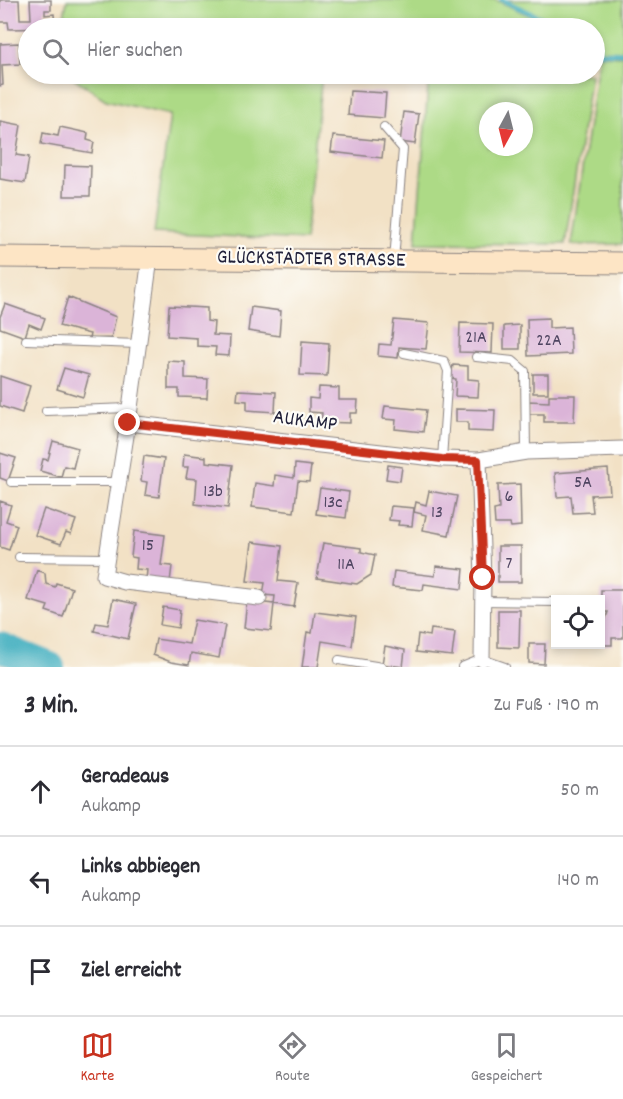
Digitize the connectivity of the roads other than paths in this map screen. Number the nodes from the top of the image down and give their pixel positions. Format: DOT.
graph roads {
  1 [pos="384,127"];
  2 [pos="0,258"];
  3 [pos="150,258"];
  4 [pos="394,261"];
  5 [pos="623,263"];
  6 [pos="26,340"];
  7 [pos="138,344"];
  8 [pos="404,353"];
  9 [pos="477,357"];
  10 [pos="46,411"];
  11 [pos="128,415"];
  12 [pos="623,449"];
  13 [pos="526,452"];
  14 [pos="442,459"];
  15 [pos="478,460"];
  16 [pos="11,482"];
  17 [pos="119,482"];
  18 [pos="19,557"];
  19 [pos="107,558"];
  20 [pos="259,597"];
  21 [pos="483,601"];
  22 [pos="551,602"];
  23 [pos="482,659"];
  24 [pos="339,660"];
  25 [pos="382,667"];
  26 [pos="462,667"];
  27 [pos="505,667"];
  1 -- 4 [label="lane"];
  2 -- 3 [label="street, GLÜCKSTÄDTER STRASSE"];
  3 -- 4 [label="street, GLÜCKSTÄDTER STRASSE"];
  3 -- 7 [label="street"];
  4 -- 5 [label="street, GLÜCKSTÄDTER STRASSE"];
  6 -- 7 [label="lane"];
  7 -- 11 [label="street"];
  8 -- 14 [label="lane"];
  9 -- 13 [label="lane"];
  10 -- 11 [label="lane"];
  11 -- 14 [label="street, AUKAMP"];
  11 -- 17 [label="street"];
  12 -- 13 [label="street, AUKAMP"];
  13 -- 15 [label="street, AUKAMP"];
  14 -- 15 [label="street, AUKAMP"];
  15 -- 21 [label="street"];
  16 -- 17 [label="lane"];
  17 -- 19 [label="street"];
  18 -- 19 [label="lane"];
  19 -- 20 [label="street"];
  21 -- 22 [label="lane"];
  21 -- 23 [label="street"];
  23 -- 26 [label="lane"];
  23 -- 27 [label="lane"];
  24 -- 25 [label="lane"];
}
